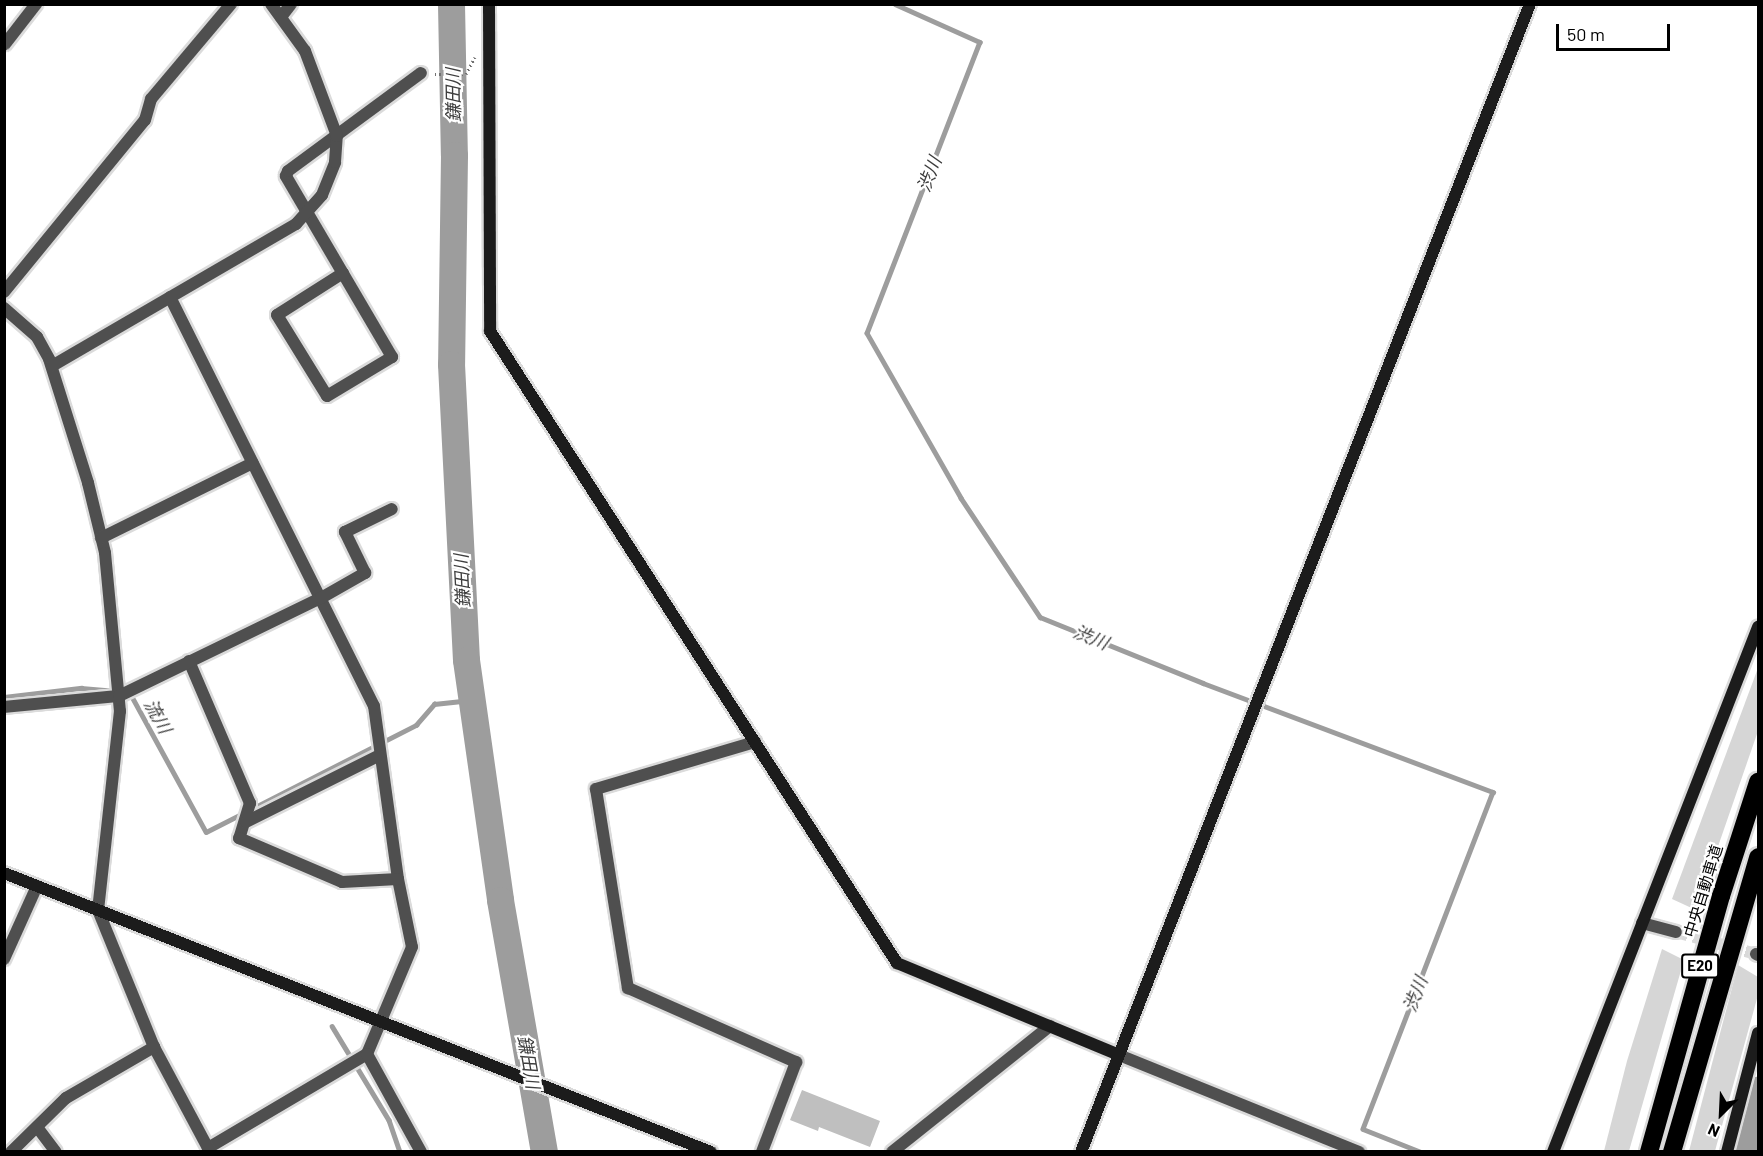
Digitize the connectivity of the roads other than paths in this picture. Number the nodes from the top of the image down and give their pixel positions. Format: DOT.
graph roads {
  1 [pos="36,4"];
  2 [pos="231,4"];
  3 [pos="271,4"];
  4 [pos="291,4"];
  5 [pos="489,4"];
  6 [pos="1530,4"];
  7 [pos="281,17"];
  8 [pos="5,44"];
  9 [pos="421,74"];
  10 [pos="336,132"];
  11 [pos="308,213"];
  12 [pos="343,273"];
  13 [pos="4,292"];
  14 [pos="170,297"];
  15 [pos="4,308"];
  16 [pos="52,366"];
  17 [pos="253,463"];
  18 [pos="392,509"];
  19 [pos="101,538"];
  20 [pos="321,598"];
  21 [pos="1758,627"];
  22 [pos="189,662"];
  23 [pos="119,696"];
  24 [pos="4,707"];
  25 [pos="755,742"];
  26 [pos="378,756"];
  27 [pos="1758,782"];
  28 [pos="246,822"];
  29 [pos="1758,857"];
  30 [pos="4,873"];
  31 [pos="398,879"];
  32 [pos="37,886"];
  33 [pos="98,910"];
  34 [pos="1642,923"];
  35 [pos="1676,932"];
  36 [pos="4,959"];
  37 [pos="381,1021"];
  38 [pos="1050,1026"];
  39 [pos="1758,1033"];
  40 [pos="154,1047"];
  41 [pos="367,1054"];
  42 [pos="1119,1055"];
  43 [pos="38,1127"];
  44 [pos="209,1150"];
  45 [pos="12,1152"];
  46 [pos="56,1152"];
  47 [pos="422,1152"];
  48 [pos="711,1152"];
  49 [pos="762,1152"];
  50 [pos="892,1152"];
  51 [pos="1082,1152"];
  52 [pos="1359,1152"];
  53 [pos="1553,1152"];
  54 [pos="1649,1152"];
  55 [pos="1672,1152"];
  56 [pos="1727,1152"];
  1 -- 8 [label="street"];
  2 -- 13 [label="street"];
  3 -- 7 [label="street"];
  4 -- 7 [label="street"];
  5 -- 25 [label="street"];
  6 -- 42 [label="street"];
  7 -- 10 [label="street"];
  9 -- 10 [label="street"];
  10 -- 11 [label="street"];
  10 -- 11 [label="street"];
  11 -- 12 [label="street"];
  11 -- 14 [label="street"];
  12 -- 12 [label="street"];
  14 -- 16 [label="street"];
  14 -- 17 [label="street"];
  15 -- 16 [label="street"];
  16 -- 19 [label="street"];
  17 -- 19 [label="street"];
  17 -- 20 [label="street"];
  18 -- 20 [label="street"];
  19 -- 23 [label="street"];
  20 -- 22 [label="street"];
  20 -- 26 [label="street"];
  21 -- 34 [label="street"];
  22 -- 23 [label="street"];
  22 -- 28 [label="street"];
  23 -- 24 [label="street"];
  23 -- 33 [label="street"];
  25 -- 38 [label="street"];
  25 -- 49 [label="street"];
  26 -- 28 [label="street"];
  26 -- 31 [label="street"];
  27 -- 54 [label="highway, 中央自動車道 / E20"];
  28 -- 31 [label="street"];
  29 -- 55 [label="highway, E20"];
  30 -- 32 [label="street"];
  31 -- 37 [label="street"];
  32 -- 33 [label="street"];
  32 -- 36 [label="street"];
  33 -- 37 [label="street"];
  33 -- 40 [label="street"];
  34 -- 35 [label="street"];
  34 -- 53 [label="street"];
  37 -- 41 [label="street"];
  37 -- 48 [label="street"];
  38 -- 42 [label="street"];
  38 -- 50 [label="street"];
  39 -- 56 [label="street"];
  40 -- 43 [label="street"];
  40 -- 44 [label="street"];
  41 -- 44 [label="street"];
  41 -- 47 [label="street"];
  42 -- 51 [label="street"];
  42 -- 52 [label="street"];
  43 -- 45 [label="street"];
  43 -- 46 [label="street"];
}
